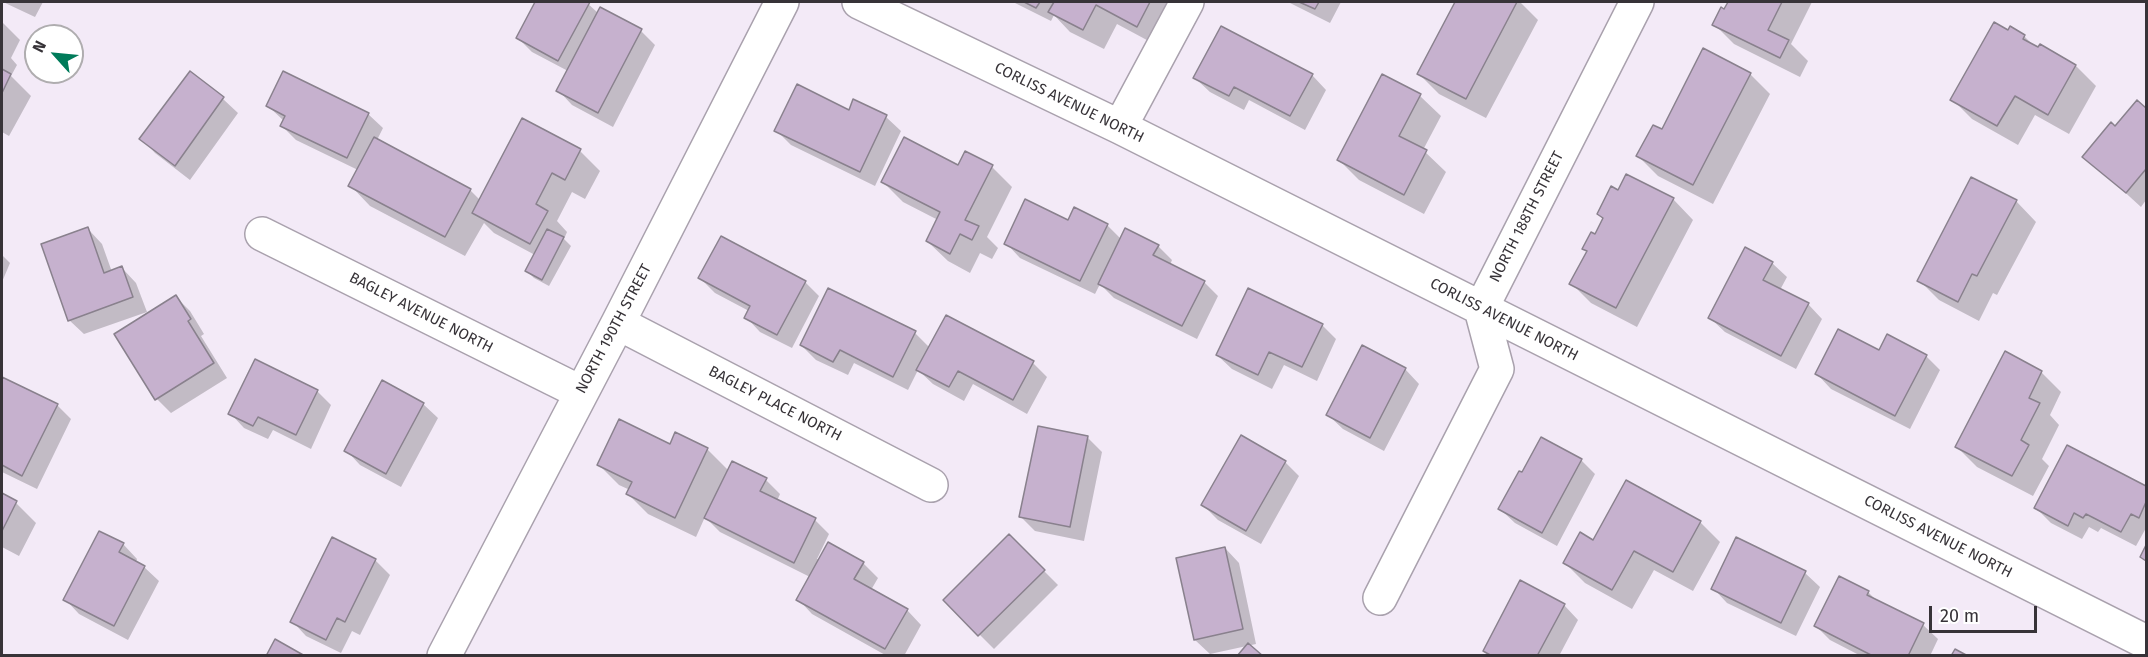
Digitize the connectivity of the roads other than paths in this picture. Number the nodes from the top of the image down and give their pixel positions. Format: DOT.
graph roads {
  1 [pos="782,2"];
  2 [pos="859,2"];
  3 [pos="1186,2"];
  4 [pos="1637,2"];
  5 [pos="1120,127"];
  6 [pos="262,234"];
  7 [pos="1481,309"];
  8 [pos="618,323"];
  9 [pos="580,392"];
  10 [pos="931,485"];
  11 [pos="1380,598"];
  12 [pos="2146,642"];
  13 [pos="444,656"];
  1 -- 8 [label="street, NORTH 190TH STREET"];
  2 -- 5 [label="street, CORLISS AVENUE NORTH"];
  3 -- 5 [label="street"];
  4 -- 7 [label="street, NORTH 188TH STREET"];
  5 -- 7 [label="street, CORLISS AVENUE NORTH"];
  6 -- 9 [label="street, BAGLEY AVENUE NORTH"];
  7 -- 11 [label="street"];
  7 -- 12 [label="street, CORLISS AVENUE NORTH"];
  8 -- 9 [label="street, NORTH 190TH STREET"];
  8 -- 10 [label="street, BAGLEY PLACE NORTH"];
  9 -- 13 [label="street, NORTH 190TH STREET"];
}
